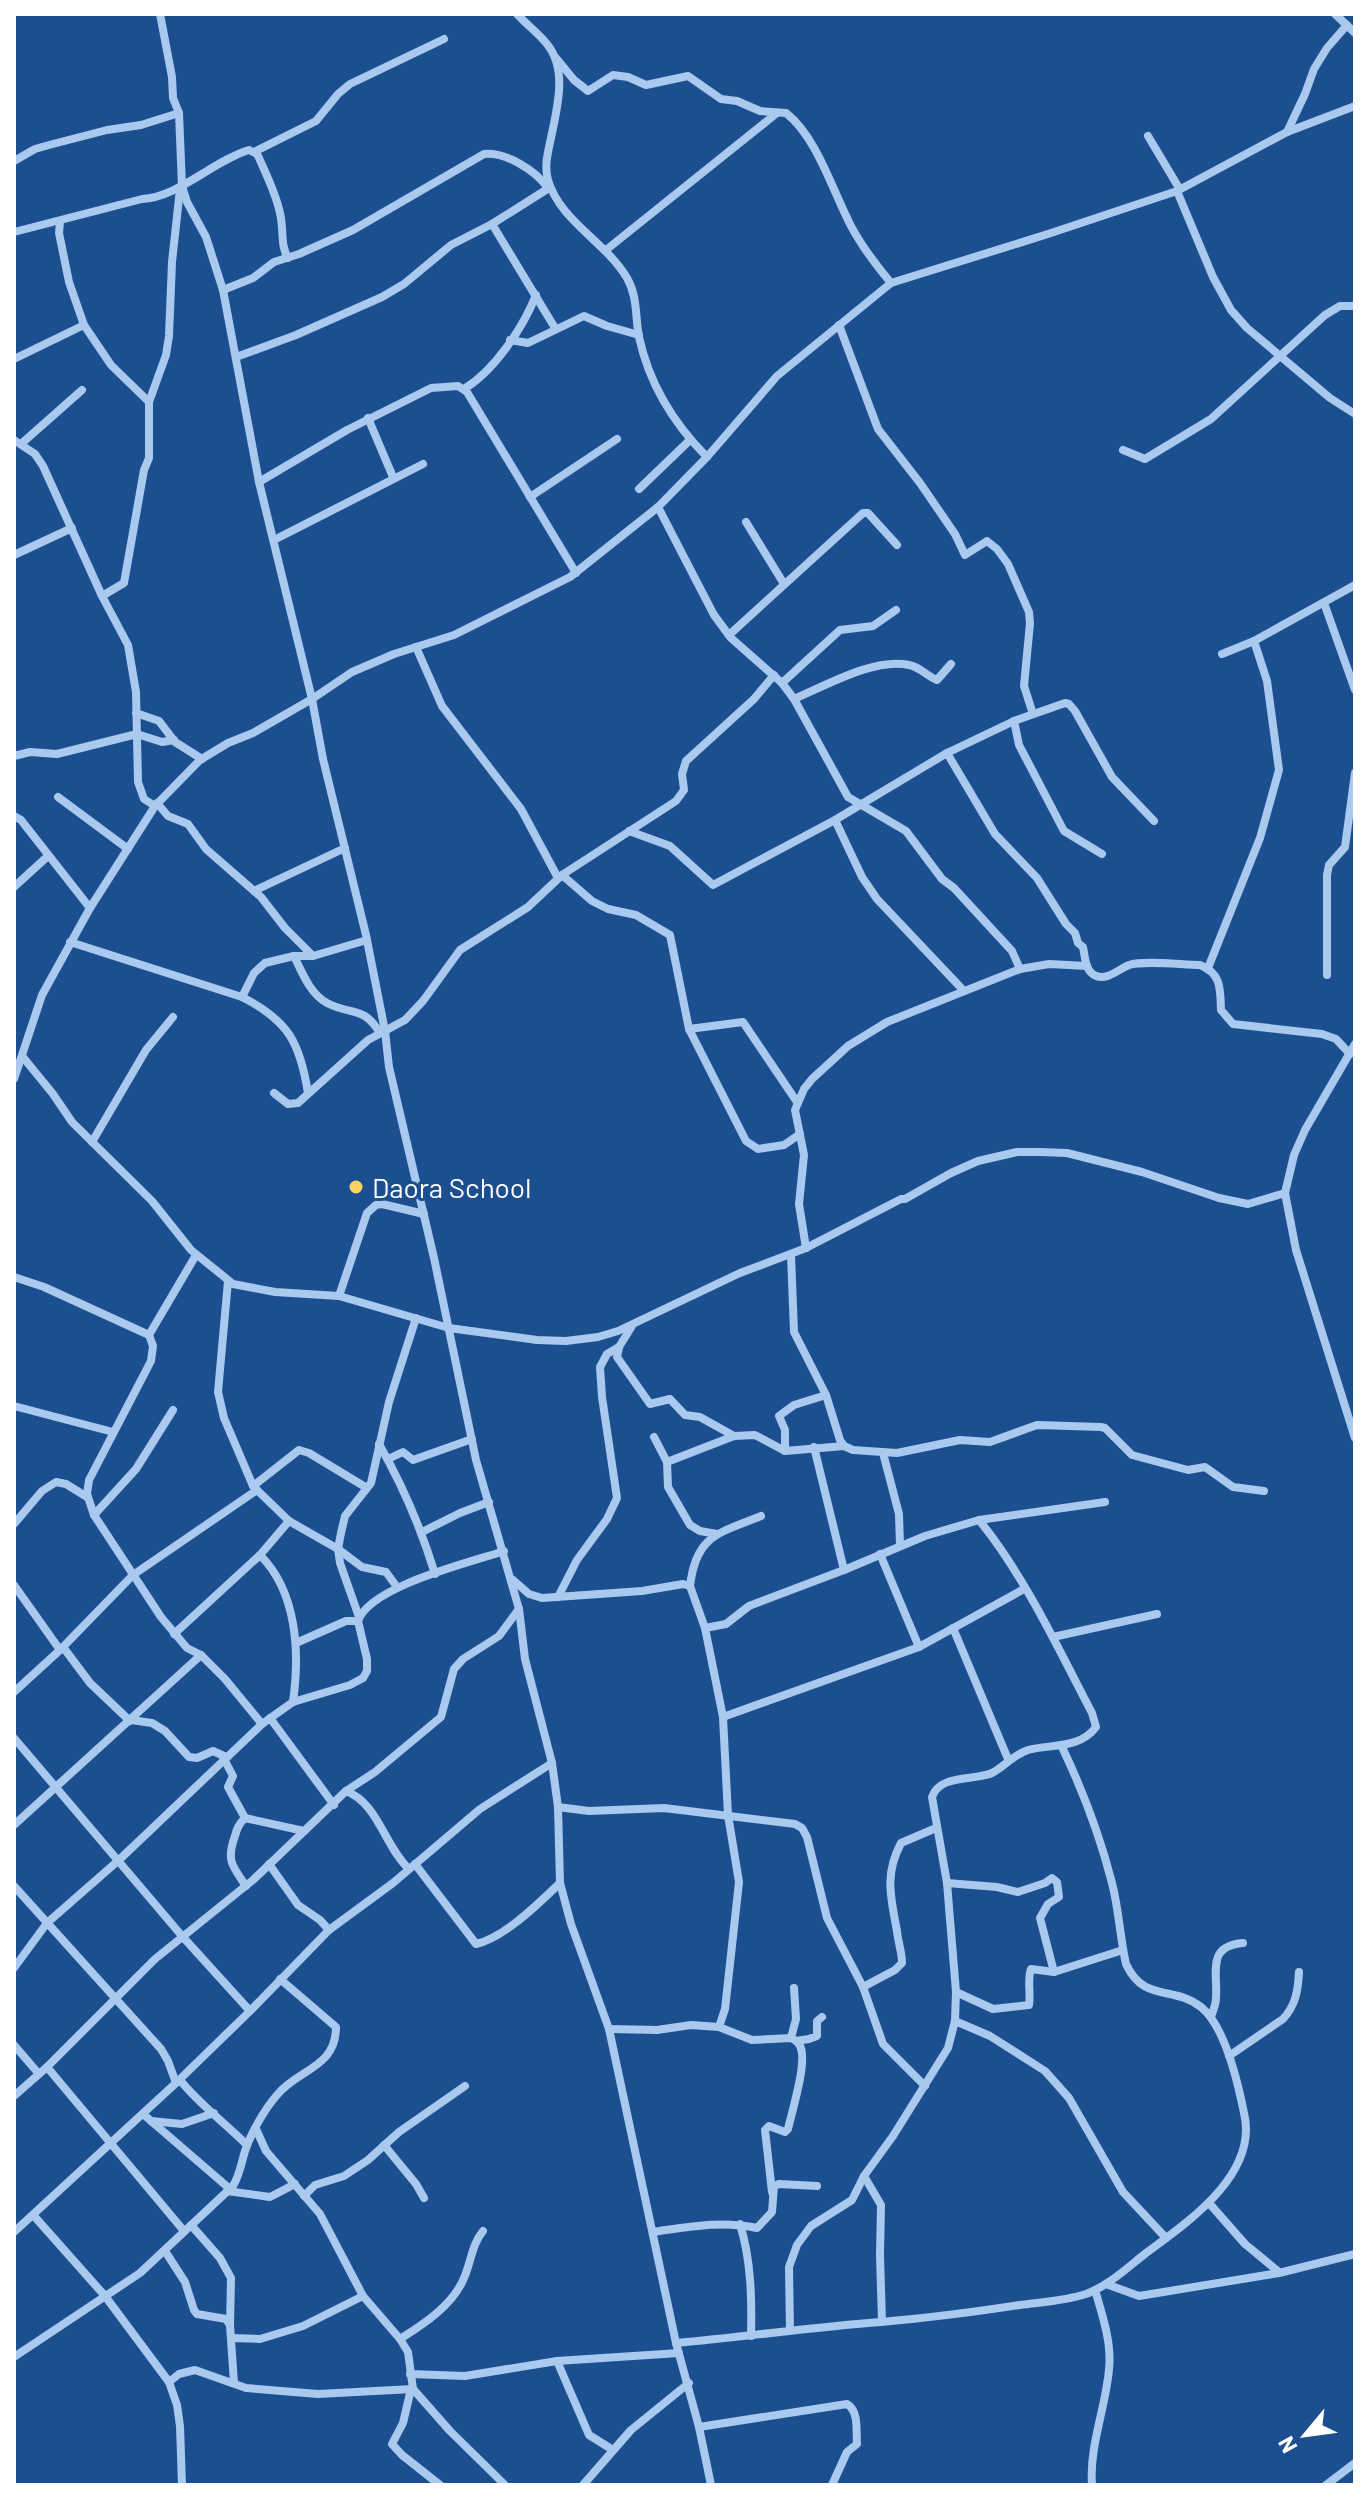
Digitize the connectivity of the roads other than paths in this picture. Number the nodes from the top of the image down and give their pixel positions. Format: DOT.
graph roads {
  1 [pos="160,14"];
  2 [pos="517,14"];
  3 [pos="1335,14"];
  4 [pos="1347,25"];
  5 [pos="1355,33"];
  6 [pos="444,39"];
  7 [pos="554,56"];
  8 [pos="1355,106"];
  9 [pos="778,112"];
  10 [pos="179,113"];
  11 [pos="1287,132"];
  12 [pos="1148,136"];
  13 [pos="254,152"];
  14 [pos="14,161"];
  15 [pos="181,187"];
  16 [pos="1178,189"];
  17 [pos="550,191"];
  18 [pos="60,222"];
  19 [pos="492,224"];
  20 [pos="14,232"];
  21 [pos="606,250"];
  22 [pos="288,258"];
  23 [pos="891,283"];
  24 [pos="223,290"];
  25 [pos="536,295"];
  26 [pos="1355,306"];
  27 [pos="84,325"];
  28 [pos="839,325"];
  29 [pos="555,328"];
  30 [pos="639,335"];
  31 [pos="510,340"];
  32 [pos="1280,356"];
  33 [pos="236,357"];
  34 [pos="14,359"];
  35 [pos="464,389"];
  36 [pos="82,390"];
  37 [pos="149,402"];
  38 [pos="1355,414"];
  39 [pos="368,418"];
  40 [pos="617,439"];
  41 [pos="690,440"];
  42 [pos="17,442"];
  43 [pos="1123,450"];
  44 [pos="707,457"];
  45 [pos="423,464"];
  46 [pos="393,477"];
  47 [pos="259,482"];
  48 [pos="639,489"];
  49 [pos="530,497"];
  50 [pos="658,507"];
  51 [pos="746,522"];
  52 [pos="72,528"];
  53 [pos="274,540"];
  54 [pos="897,545"];
  55 [pos="16,552"];
  56 [pos="576,573"];
  57 [pos="784,584"];
  58 [pos="1355,585"];
  59 [pos="102,596"];
  60 [pos="1324,603"];
  61 [pos="896,610"];
  62 [pos="729,635"];
  63 [pos="1254,641"];
  64 [pos="416,647"];
  65 [pos="1222,654"];
  66 [pos="951,664"];
  67 [pos="774,675"];
  68 [pos="782,683"];
  69 [pos="1355,690"];
  70 [pos="312,699"];
  71 [pos="794,699"];
  72 [pos="136,713"];
  73 [pos="1033,714"];
  74 [pos="1014,721"];
  75 [pos="137,734"];
  76 [pos="174,740"];
  77 [pos="947,753"];
  78 [pos="14,756"];
  79 [pos="202,759"];
  80 [pos="1355,773"];
  81 [pos="58,797"];
  82 [pos="156,804"];
  83 [pos="861,804"];
  84 [pos="14,816"];
  85 [pos="835,820"];
  86 [pos="1154,821"];
  87 [pos="629,831"];
  88 [pos="345,848"];
  89 [pos="128,849"];
  90 [pos="1102,854"];
  91 [pos="48,856"];
  92 [pos="560,876"];
  93 [pos="14,887"];
  94 [pos="254,891"];
  95 [pos="90,908"];
  96 [pos="367,940"];
  97 [pos="70,942"];
  98 [pos="294,956"];
  99 [pos="313,956"];
  100 [pos="1087,966"];
  101 [pos="1208,968"];
  102 [pos="1020,969"];
  103 [pos="1327,975"];
  104 [pos="964,991"];
  105 [pos="242,997"];
  106 [pos="173,1017"];
  107 [pos="689,1029"];
  108 [pos="383,1032"];
  109 [pos="1355,1044"];
  110 [pos="1350,1054"];
  111 [pos="22,1056"];
  112 [pos="16,1069"];
  113 [pos="14,1079"];
  114 [pos="274,1093"];
  115 [pos="308,1093"];
  116 [pos="797,1102"];
  117 [pos="800,1134"];
  118 [pos="92,1142"];
  119 [pos="1285,1193"];
  120 [pos="424,1214"];
  121 [pos="806,1248"];
  122 [pos="196,1255"];
  123 [pos="791,1255"];
  124 [pos="14,1277"];
  125 [pos="228,1281"];
  126 [pos="339,1296"];
  127 [pos="416,1318"];
  128 [pos="632,1326"];
  129 [pos="449,1328"];
  130 [pos="149,1335"];
  131 [pos="619,1347"];
  132 [pos="826,1395"];
  133 [pos="14,1406"];
  134 [pos="173,1410"];
  135 [pos="113,1432"];
  136 [pos="734,1436"];
  137 [pos="654,1437"];
  138 [pos="1355,1438"];
  139 [pos="472,1439"];
  140 [pos="379,1444"];
  141 [pos="844,1446"];
  142 [pos="814,1447"];
  143 [pos="785,1451"];
  144 [pos="883,1453"];
  145 [pos="388,1459"];
  146 [pos="667,1462"];
  147 [pos="255,1488"];
  148 [pos="367,1488"];
  149 [pos="1264,1491"];
  150 [pos="87,1497"];
  151 [pos="489,1502"];
  152 [pos="1105,1502"];
  153 [pos="94,1515"];
  154 [pos="761,1516"];
  155 [pos="979,1520"];
  156 [pos="289,1521"];
  157 [pos="14,1524"];
  158 [pos="422,1532"];
  159 [pos="717,1534"];
  160 [pos="900,1545"];
  161 [pos="338,1549"];
  162 [pos="504,1551"];
  163 [pos="880,1554"];
  164 [pos="260,1555"];
  165 [pos="844,1570"];
  166 [pos="435,1574"];
  167 [pos="133,1575"];
  168 [pos="512,1580"];
  169 [pos="14,1585"];
  170 [pos="690,1586"];
  171 [pos="397,1587"];
  172 [pos="1024,1589"];
  173 [pos="558,1597"];
  174 [pos="519,1609"];
  175 [pos="1157,1614"];
  176 [pos="358,1619"];
  177 [pos="705,1628"];
  178 [pos="953,1628"];
  179 [pos="174,1634"];
  180 [pos="1053,1637"];
  181 [pos="296,1643"];
  182 [pos="919,1647"];
  183 [pos="61,1649"];
  184 [pos="201,1655"];
  185 [pos="14,1692"];
  186 [pos="293,1702"];
  187 [pos="723,1717"];
  188 [pos="270,1718"];
  189 [pos="130,1720"];
  190 [pos="262,1724"];
  191 [pos="14,1738"];
  192 [pos="1062,1747"];
  193 [pos="225,1758"];
  194 [pos="1008,1759"];
  195 [pos="552,1763"];
  196 [pos="55,1787"];
  197 [pos="346,1791"];
  198 [pos="334,1805"];
  199 [pos="558,1807"];
  200 [pos="728,1815"];
  201 [pos="245,1818"];
  202 [pos="14,1825"];
  203 [pos="936,1828"];
  204 [pos="304,1831"];
  205 [pos="119,1860"];
  206 [pos="269,1864"];
  207 [pos="412,1866"];
  208 [pos="560,1883"];
  209 [pos="947,1883"];
  210 [pos="14,1886"];
  211 [pos="246,1886"];
  212 [pos="47,1923"];
  213 [pos="329,1930"];
  214 [pos="182,1936"];
  215 [pos="1243,1943"];
  216 [pos="1123,1950"];
  217 [pos="14,1968"];
  218 [pos="1054,1972"];
  219 [pos="1299,1972"];
  220 [pos="280,1979"];
  221 [pos="863,1987"];
  222 [pos="794,1988"];
  223 [pos="956,1992"];
  224 [pos="114,2000"];
  225 [pos="250,2011"];
  226 [pos="822,2017"];
  227 [pos="1211,2017"];
  228 [pos="955,2021"];
  229 [pos="719,2027"];
  230 [pos="609,2029"];
  231 [pos="793,2040"];
  232 [pos="14,2045"];
  233 [pos="1229,2056"];
  234 [pos="47,2067"];
  235 [pos="39,2074"];
  236 [pos="178,2081"];
  237 [pos="465,2086"];
  238 [pos="925,2086"];
  239 [pos="14,2096"];
  240 [pos="214,2113"];
  241 [pos="143,2114"];
  242 [pos="151,2121"];
  243 [pos="256,2129"];
  244 [pos="110,2142"];
  245 [pos="247,2145"];
  246 [pos="384,2145"];
  247 [pos="864,2176"];
  248 [pos="295,2184"];
  249 [pos="817,2186"];
  250 [pos="229,2190"];
  251 [pos="772,2192"];
  252 [pos="304,2196"];
  253 [pos="424,2198"];
  254 [pos="1209,2203"];
  255 [pos="34,2216"];
  256 [pos="740,2224"];
  257 [pos="188,2228"];
  258 [pos="483,2231"];
  259 [pos="14,2232"];
  260 [pos="653,2232"];
  261 [pos="1166,2238"];
  262 [pos="165,2251"];
  263 [pos="1355,2254"];
  264 [pos="1279,2273"];
  265 [pos="1106,2284"];
  266 [pos="1095,2290"];
  267 [pos="105,2296"];
  268 [pos="363,2296"];
  269 [pos="882,2322"];
  270 [pos="230,2325"];
  271 [pos="790,2330"];
  272 [pos="751,2336"];
  273 [pos="231,2338"];
  274 [pos="400,2339"];
  275 [pos="676,2343"];
  276 [pos="679,2353"];
  277 [pos="14,2356"];
  278 [pos="557,2361"];
  279 [pos="410,2374"];
  280 [pos="169,2382"];
  281 [pos="234,2383"];
  282 [pos="689,2383"];
  283 [pos="412,2389"];
  284 [pos="699,2427"];
  285 [pos="613,2450"];
  286 [pos="1355,2463"];
  287 [pos="499,2483"];
  288 [pos="1090,2483"];
  289 [pos="182,2485"];
  290 [pos="440,2485"];
  291 [pos="583,2485"];
  292 [pos="711,2485"];
  293 [pos="832,2485"];
  294 [pos="1326,2485"];
  1 -- 10 [label="street"];
  2 -- 7 [label="street"];
  3 -- 4 [label="street"];
  4 -- 5 [label="street"];
  4 -- 11 [label="street"];
  6 -- 13 [label="street"];
  7 -- 9 [label="street"];
  7 -- 17 [label="street"];
  8 -- 11 [label="street"];
  9 -- 21 [label="street"];
  9 -- 23 [label="street"];
  10 -- 14 [label="street"];
  10 -- 15 [label="street"];
  11 -- 16 [label="street"];
  12 -- 16 [label="street"];
  13 -- 15 [label="street"];
  13 -- 22 [label="street"];
  15 -- 18 [label="street"];
  15 -- 24 [label="street"];
  15 -- 37 [label="street"];
  16 -- 23 [label="street"];
  16 -- 32 [label="street"];
  17 -- 19 [label="street"];
  17 -- 21 [label="street"];
  17 -- 22 [label="street"];
  18 -- 20 [label="street"];
  18 -- 27 [label="street"];
  19 -- 25 [label="street"];
  19 -- 33 [label="street"];
  21 -- 30 [label="street"];
  22 -- 24 [label="street"];
  23 -- 28 [label="street"];
  24 -- 33 [label="street"];
  25 -- 29 [label="street"];
  25 -- 31 [label="street"];
  26 -- 32 [label="street"];
  27 -- 34 [label="street"];
  27 -- 37 [label="street"];
  28 -- 44 [label="street"];
  28 -- 73 [label="street"];
  29 -- 30 [label="street"];
  29 -- 31 [label="street"];
  30 -- 41 [label="street"];
  31 -- 35 [label="street"];
  32 -- 38 [label="street"];
  32 -- 43 [label="street"];
  33 -- 47 [label="street"];
  35 -- 39 [label="street"];
  35 -- 49 [label="street"];
  36 -- 42 [label="street"];
  37 -- 59 [label="street"];
  39 -- 46 [label="street"];
  39 -- 47 [label="street"];
  40 -- 49 [label="street"];
  41 -- 44 [label="street"];
  41 -- 48 [label="street"];
  42 -- 52 [label="street"];
  44 -- 50 [label="street"];
  45 -- 46 [label="street"];
  46 -- 53 [label="street"];
  47 -- 53 [label="street"];
  49 -- 56 [label="street"];
  50 -- 56 [label="street"];
  50 -- 62 [label="street"];
  51 -- 57 [label="street"];
  52 -- 55 [label="street"];
  52 -- 59 [label="street"];
  53 -- 70 [label="street"];
  54 -- 57 [label="street"];
  56 -- 64 [label="street"];
  57 -- 62 [label="street"];
  58 -- 60 [label="street"];
  59 -- 72 [label="street"];
  60 -- 63 [label="street"];
  60 -- 69 [label="street"];
  61 -- 68 [label="street"];
  62 -- 67 [label="street"];
  63 -- 65 [label="street"];
  63 -- 101 [label="street"];
  64 -- 70 [label="street"];
  64 -- 92 [label="street"];
  66 -- 71 [label="street"];
  67 -- 68 [label="street"];
  67 -- 87 [label="street"];
  68 -- 71 [label="street"];
  70 -- 79 [label="street"];
  70 -- 88 [label="street"];
  71 -- 83 [label="street"];
  72 -- 75 [label="street"];
  72 -- 76 [label="street"];
  73 -- 74 [label="street"];
  73 -- 86 [label="street"];
  74 -- 77 [label="street"];
  74 -- 90 [label="street"];
  75 -- 76 [label="street"];
  75 -- 78 [label="street"];
  75 -- 82 [label="street"];
  76 -- 79 [label="street"];
  77 -- 83 [label="street"];
  77 -- 100 [label="street"];
  79 -- 82 [label="street"];
  80 -- 103 [label="street"];
  81 -- 89 [label="street"];
  82 -- 89 [label="street"];
  82 -- 94 [label="street"];
  83 -- 85 [label="street"];
  83 -- 102 [label="street"];
  84 -- 91 [label="street"];
  85 -- 87 [label="street"];
  85 -- 104 [label="street"];
  87 -- 92 [label="street"];
  88 -- 94 [label="street"];
  88 -- 96 [label="street"];
  89 -- 95 [label="street"];
  91 -- 93 [label="street"];
  91 -- 95 [label="street"];
  92 -- 107 [label="street"];
  92 -- 108 [label="street"];
  94 -- 99 [label="street"];
  95 -- 97 [label="street"];
  96 -- 99 [label="street"];
  96 -- 108 [label="street"];
  97 -- 105 [label="street"];
  97 -- 111 [label="street"];
  98 -- 99 [label="street"];
  98 -- 105 [label="street"];
  98 -- 108 [label="street"];
  100 -- 101 [label="street"];
  100 -- 102 [label="street"];
  101 -- 110 [label="street"];
  102 -- 104 [label="street"];
  104 -- 116 [label="street"];
  105 -- 115 [label="street"];
  106 -- 118 [label="street"];
  107 -- 116 [label="street"];
  107 -- 117 [label="street"];
  108 -- 115 [label="street"];
  108 -- 120 [label="street"];
  109 -- 110 [label="street"];
  110 -- 119 [label="street"];
  111 -- 112 [label="street"];
  111 -- 118 [label="street"];
  112 -- 113 [label="street"];
  114 -- 115 [label="street"];
  116 -- 117 [label="street"];
  117 -- 121 [label="street"];
  118 -- 122 [label="street"];
  119 -- 121 [label="street"];
  119 -- 138 [label="street"];
  120 -- 126 [label="street"];
  120 -- 129 [label="street"];
  121 -- 123 [label="street"];
  122 -- 125 [label="street"];
  122 -- 130 [label="street"];
  123 -- 128 [label="street"];
  123 -- 132 [label="street"];
  124 -- 130 [label="street"];
  125 -- 126 [label="street"];
  125 -- 147 [label="street"];
  126 -- 127 [label="street"];
  127 -- 129 [label="street"];
  127 -- 140 [label="street"];
  128 -- 129 [label="street"];
  128 -- 131 [label="street"];
  129 -- 139 [label="street"];
  130 -- 135 [label="street"];
  131 -- 136 [label="street"];
  131 -- 173 [label="street"];
  132 -- 141 [label="street"];
  132 -- 143 [label="street"];
  133 -- 135 [label="street"];
  134 -- 153 [label="street"];
  135 -- 150 [label="street"];
  136 -- 143 [label="street"];
  136 -- 146 [label="street"];
  137 -- 146 [label="street"];
  139 -- 145 [label="street"];
  139 -- 151 [label="street"];
  140 -- 145 [label="street"];
  140 -- 148 [label="street"];
  141 -- 142 [label="street"];
  141 -- 144 [label="street"];
  142 -- 143 [label="street"];
  142 -- 165 [label="street"];
  144 -- 149 [label="street"];
  144 -- 160 [label="street"];
  145 -- 158 [label="street"];
  146 -- 159 [label="street"];
  147 -- 148 [label="street"];
  147 -- 156 [label="street"];
  147 -- 167 [label="street"];
  148 -- 161 [label="street"];
  150 -- 153 [label="street"];
  150 -- 157 [label="street"];
  151 -- 158 [label="street"];
  151 -- 162 [label="street"];
  152 -- 155 [label="street"];
  153 -- 167 [label="street"];
  154 -- 159 [label="street"];
  155 -- 160 [label="street"];
  155 -- 172 [label="street"];
  156 -- 161 [label="street"];
  156 -- 164 [label="street"];
  158 -- 166 [label="street"];
  159 -- 170 [label="street"];
  160 -- 163 [label="street"];
  161 -- 171 [label="street"];
  161 -- 176 [label="street"];
  162 -- 166 [label="street"];
  162 -- 168 [label="street"];
  163 -- 165 [label="street"];
  163 -- 182 [label="street"];
  164 -- 179 [label="street"];
  164 -- 181 [label="street"];
  165 -- 177 [label="street"];
  166 -- 171 [label="street"];
  167 -- 179 [label="street"];
  167 -- 183 [label="street"];
  168 -- 173 [label="street"];
  168 -- 174 [label="street"];
  169 -- 183 [label="street"];
  170 -- 173 [label="street"];
  170 -- 177 [label="street"];
  171 -- 176 [label="street"];
  172 -- 178 [label="street"];
  172 -- 180 [label="street"];
  174 -- 195 [label="street"];
  174 -- 197 [label="street"];
  175 -- 180 [label="street"];
  176 -- 181 [label="street"];
  176 -- 186 [label="street"];
  177 -- 187 [label="street"];
  178 -- 182 [label="street"];
  178 -- 194 [label="street"];
  179 -- 184 [label="street"];
  180 -- 192 [label="street"];
  181 -- 186 [label="street"];
  182 -- 187 [label="street"];
  183 -- 185 [label="street"];
  183 -- 189 [label="street"];
  184 -- 189 [label="street"];
  184 -- 190 [label="street"];
  186 -- 188 [label="street"];
  187 -- 200 [label="street"];
  188 -- 190 [label="street"];
  188 -- 198 [label="street"];
  189 -- 193 [label="street"];
  189 -- 196 [label="street"];
  190 -- 193 [label="street"];
  191 -- 196 [label="street"];
  192 -- 194 [label="street"];
  192 -- 216 [label="street"];
  193 -- 201 [label="street"];
  193 -- 205 [label="street"];
  194 -- 203 [label="street"];
  195 -- 199 [label="street"];
  195 -- 207 [label="street"];
  196 -- 202 [label="street"];
  196 -- 205 [label="street"];
  197 -- 198 [label="street"];
  197 -- 207 [label="street"];
  198 -- 204 [label="street"];
  199 -- 200 [label="street"];
  199 -- 208 [label="street"];
  200 -- 221 [label="street"];
  200 -- 229 [label="street"];
  201 -- 204 [label="street"];
  201 -- 211 [label="street"];
  203 -- 209 [label="street"];
  203 -- 221 [label="street"];
  204 -- 206 [label="street"];
  205 -- 212 [label="street"];
  205 -- 214 [label="street"];
  206 -- 211 [label="street"];
  206 -- 213 [label="street"];
  207 -- 208 [label="street"];
  207 -- 213 [label="street"];
  208 -- 230 [label="street"];
  209 -- 218 [label="street"];
  209 -- 223 [label="street"];
  210 -- 212 [label="street"];
  211 -- 214 [label="street"];
  212 -- 217 [label="street"];
  212 -- 224 [label="street"];
  213 -- 220 [label="street"];
  214 -- 224 [label="street"];
  214 -- 225 [label="street"];
  215 -- 227 [label="street"];
  216 -- 218 [label="street"];
  216 -- 227 [label="street"];
  218 -- 223 [label="street"];
  219 -- 233 [label="street"];
  220 -- 225 [label="street"];
  220 -- 243 [label="street"];
  221 -- 238 [label="street"];
  222 -- 231 [label="street"];
  223 -- 228 [label="street"];
  224 -- 234 [label="street"];
  224 -- 236 [label="street"];
  225 -- 236 [label="street"];
  226 -- 231 [label="street"];
  227 -- 233 [label="street"];
  228 -- 238 [label="street"];
  228 -- 261 [label="street"];
  229 -- 230 [label="street"];
  229 -- 231 [label="street"];
  230 -- 260 [label="street"];
  231 -- 251 [label="street"];
  232 -- 235 [label="street"];
  233 -- 254 [label="street"];
  234 -- 235 [label="street"];
  234 -- 244 [label="street"];
  235 -- 239 [label="street"];
  236 -- 240 [label="street"];
  236 -- 241 [label="street"];
  237 -- 246 [label="street"];
  238 -- 247 [label="street"];
  240 -- 242 [label="street"];
  240 -- 245 [label="street"];
  241 -- 242 [label="street"];
  241 -- 244 [label="street"];
  242 -- 250 [label="street"];
  243 -- 245 [label="street"];
  243 -- 248 [label="street"];
  244 -- 255 [label="street"];
  244 -- 257 [label="street"];
  245 -- 250 [label="street"];
  246 -- 252 [label="street"];
  246 -- 253 [label="street"];
  247 -- 269 [label="street"];
  247 -- 271 [label="street"];
  248 -- 250 [label="street"];
  248 -- 252 [label="street"];
  249 -- 251 [label="street"];
  250 -- 257 [label="street"];
  251 -- 256 [label="street"];
  252 -- 268 [label="street"];
  254 -- 261 [label="street"];
  254 -- 264 [label="street"];
  255 -- 259 [label="street"];
  255 -- 267 [label="street"];
  256 -- 260 [label="street"];
  256 -- 272 [label="street"];
  257 -- 262 [label="street"];
  257 -- 270 [label="street"];
  258 -- 274 [label="street"];
  260 -- 275 [label="street"];
  261 -- 265 [label="street"];
  262 -- 267 [label="street"];
  262 -- 270 [label="street"];
  263 -- 264 [label="street"];
  264 -- 265 [label="street"];
  265 -- 266 [label="street"];
  266 -- 269 [label="street"];
  266 -- 288 [label="street"];
  267 -- 277 [label="street"];
  267 -- 280 [label="street"];
  268 -- 273 [label="street"];
  268 -- 274 [label="street"];
  269 -- 271 [label="street"];
  270 -- 273 [label="street"];
  271 -- 272 [label="street"];
  272 -- 275 [label="street"];
  273 -- 281 [label="street"];
  274 -- 279 [label="street"];
  275 -- 276 [label="street"];
  276 -- 278 [label="street"];
  276 -- 282 [label="street"];
  278 -- 279 [label="street"];
  278 -- 285 [label="street"];
  279 -- 283 [label="street"];
  280 -- 281 [label="street"];
  280 -- 289 [label="street"];
  281 -- 283 [label="street"];
  282 -- 284 [label="street"];
  282 -- 285 [label="street"];
  283 -- 287 [label="street"];
  283 -- 290 [label="street"];
  284 -- 292 [label="street"];
  284 -- 293 [label="street"];
  285 -- 291 [label="street"];
  286 -- 294 [label="street"];
}
